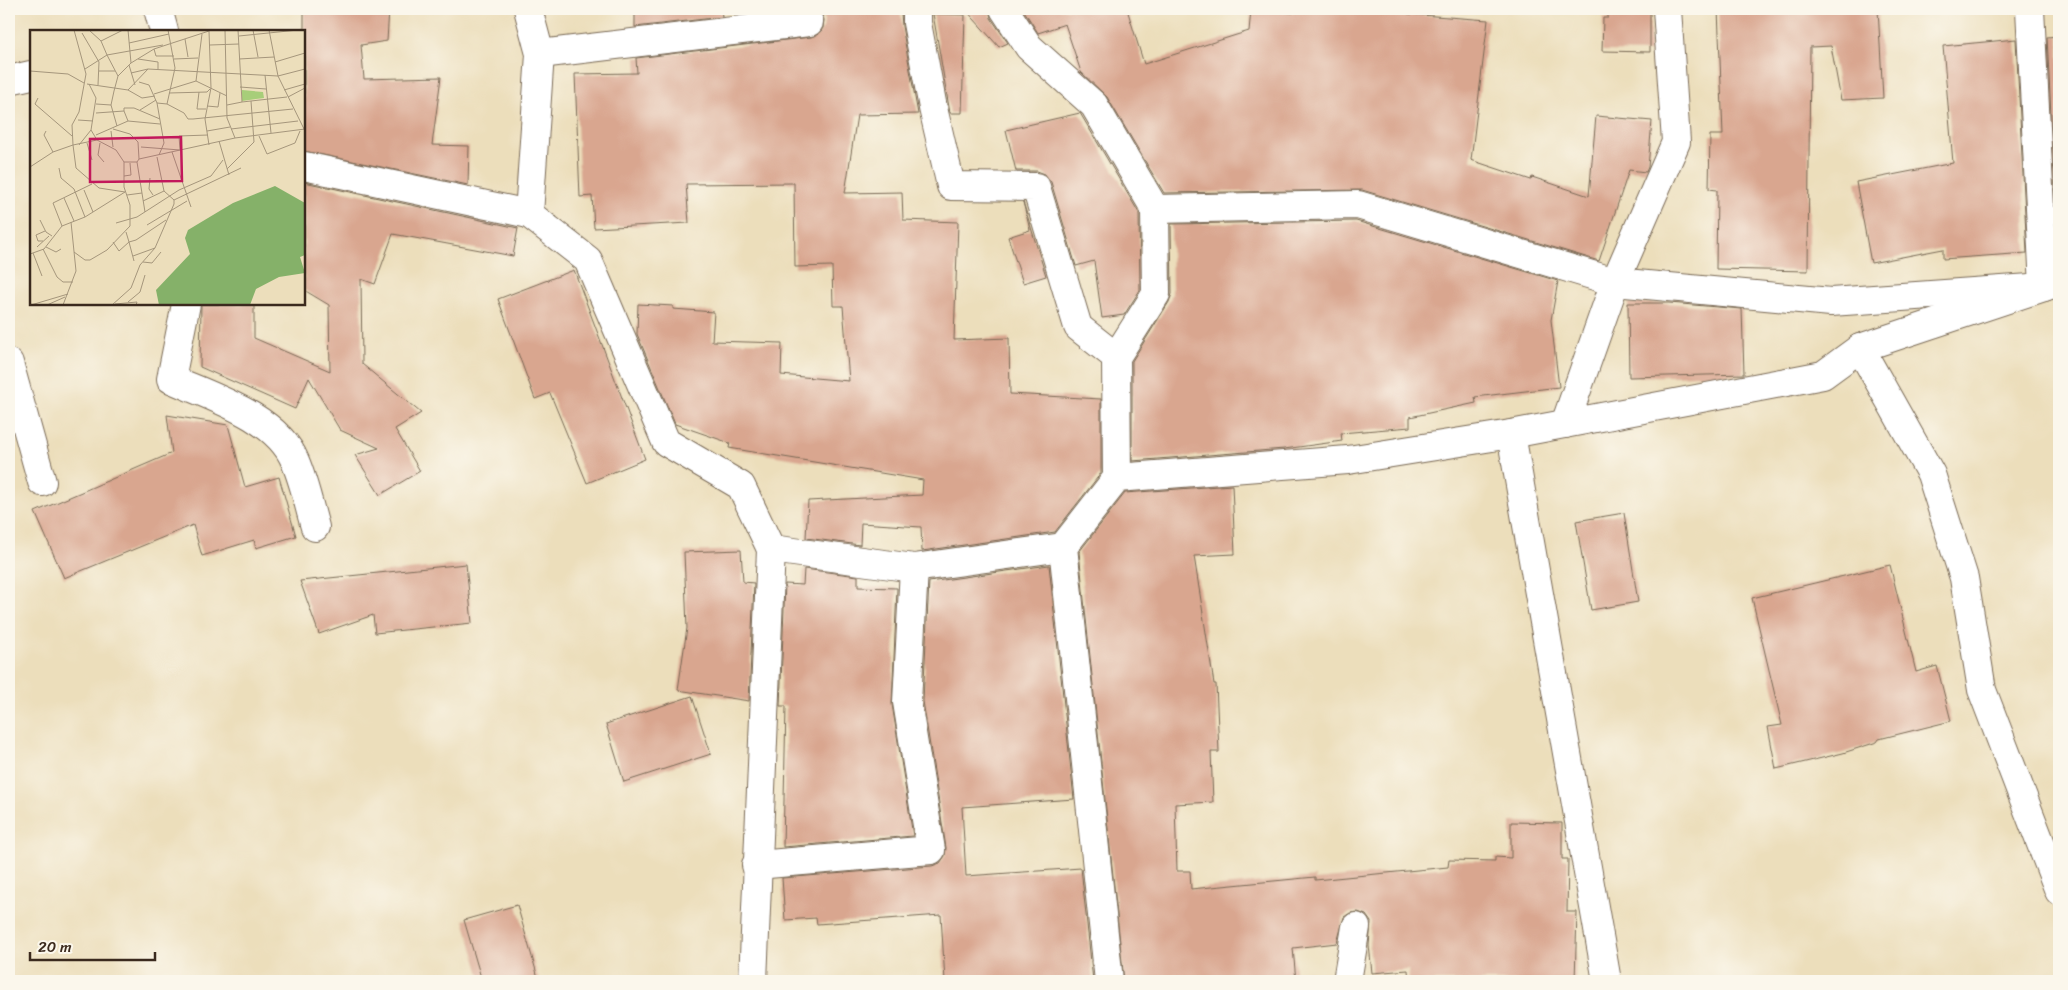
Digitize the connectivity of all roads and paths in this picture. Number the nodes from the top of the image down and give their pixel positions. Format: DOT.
graph roads {
  1 [pos="158,9"];
  2 [pos="528,9"];
  3 [pos="917,9"];
  4 [pos="1004,9"];
  5 [pos="1667,9"];
  6 [pos="2030,9"];
  7 [pos="809,22"];
  8 [pos="164,30"];
  9 [pos="540,54"];
  10 [pos="30,75"];
  11 [pos="9,80"];
  12 [pos="305,166"];
  13 [pos="1156,210"];
  14 [pos="528,214"];
  15 [pos="1615,282"];
  16 [pos="2052,285"];
  17 [pos="186,305"];
  18 [pos="1860,348"];
  19 [pos="1116,357"];
  20 [pos="9,362"];
  21 [pos="1566,424"];
  22 [pos="1511,434"];
  23 [pos="1116,478"];
  24 [pos="42,482"];
  25 [pos="315,527"];
  26 [pos="1063,547"];
  27 [pos="771,549"];
  28 [pos="914,568"];
  29 [pos="756,865"];
  30 [pos="2059,891"];
  31 [pos="1356,927"];
  32 [pos="753,981"];
  33 [pos="1109,981"];
  34 [pos="1346,981"];
  35 [pos="1608,981"];
  1 -- 8 [label="street"];
  2 -- 9 [label="street"];
  3 -- 19 [label="street"];
  4 -- 13 [label="street"];
  5 -- 15 [label="street"];
  6 -- 16 [label="street"];
  7 -- 9 [label="street"];
  9 -- 14 [label="street"];
  10 -- 11 [label="street"];
  12 -- 14 [label="street"];
  13 -- 15 [label="street"];
  13 -- 19 [label="street"];
  14 -- 27 [label="street"];
  15 -- 16 [label="street"];
  15 -- 21 [label="street"];
  16 -- 18 [label="street"];
  17 -- 25 [label="street"];
  18 -- 21 [label="street"];
  18 -- 30 [label="street"];
  19 -- 23 [label="street"];
  20 -- 24 [label="street"];
  21 -- 22 [label="street"];
  22 -- 23 [label="street"];
  22 -- 35 [label="street"];
  23 -- 26 [label="street"];
  26 -- 28 [label="street"];
  26 -- 33 [label="street"];
  27 -- 28 [label="street"];
  27 -- 29 [label="street"];
  28 -- 29 [label="street"];
  29 -- 32 [label="street"];
  31 -- 34 [label="street"];
}
